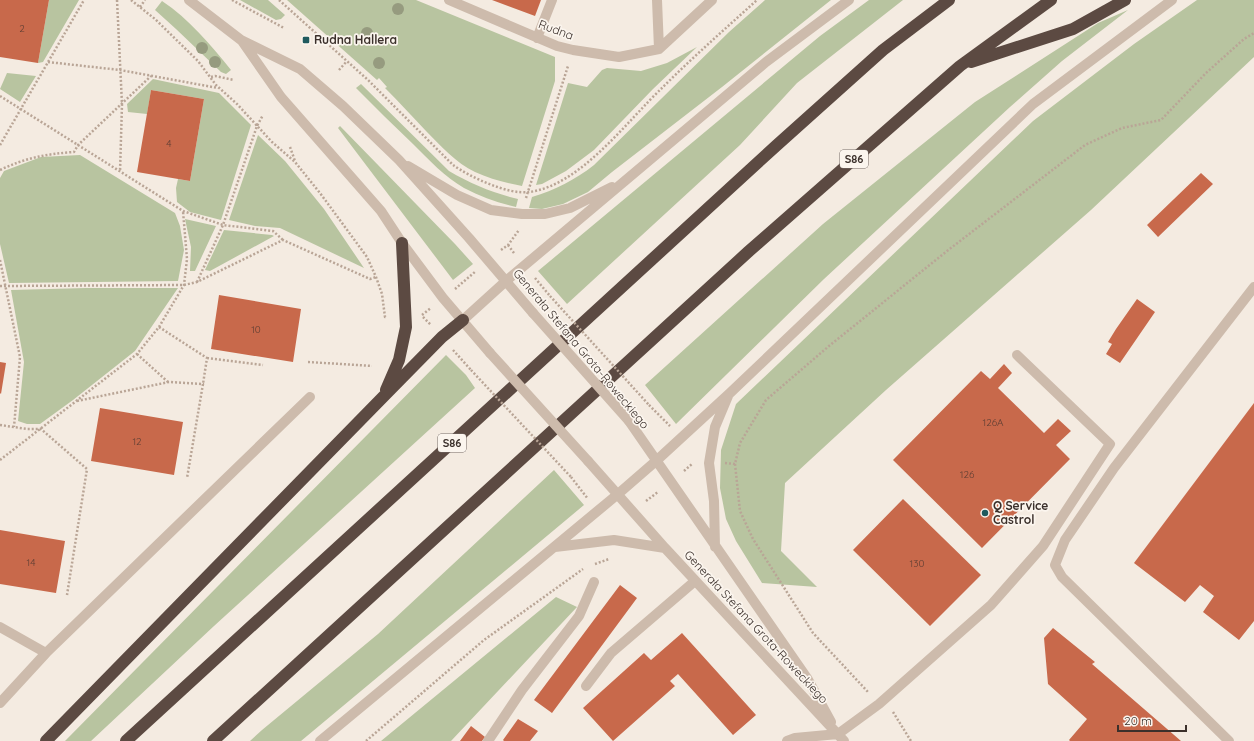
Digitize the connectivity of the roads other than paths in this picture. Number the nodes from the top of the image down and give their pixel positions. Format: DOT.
graph roads {
  1 [pos="189,0"];
  2 [pos="449,0"];
  3 [pos="552,0"];
  4 [pos="657,0"];
  5 [pos="712,0"];
  6 [pos="849,0"];
  7 [pos="949,0"];
  8 [pos="1051,0"];
  9 [pos="1125,0"];
  10 [pos="1172,0"];
  11 [pos="537,38"];
  12 [pos="241,40"];
  13 [pos="658,49"];
  14 [pos="960,66"];
  15 [pos="399,160"];
  16 [pos="626,180"];
  17 [pos="402,243"];
  18 [pos="506,281"];
  19 [pos="1254,287"];
  20 [pos="463,320"];
  21 [pos="1016,355"];
  22 [pos="730,393"];
  23 [pos="310,397"];
  24 [pos="383,397"];
  25 [pos="656,461"];
  26 [pos="618,494"];
  27 [pos="554,547"];
  28 [pos="715,547"];
  29 [pos="665,548"];
  30 [pos="695,581"];
  31 [pos="594,582"];
  32 [pos="0,627"];
  33 [pos="46,653"];
  34 [pos="586,686"];
  35 [pos="0,704"];
  36 [pos="841,738"];
  37 [pos="46,741"];
  38 [pos="126,741"];
  39 [pos="213,741"];
  40 [pos="320,741"];
  41 [pos="488,741"];
  42 [pos="787,741"];
  43 [pos="1229,741"];
  1 -- 12 [label="street, Generała Stefana Grota-Roweckiego"];
  2 -- 11 [label="street, Rudna"];
  3 -- 11 [label="street"];
  4 -- 13 [label="street"];
  5 -- 13 [label="street"];
  6 -- 16 [label="street"];
  7 -- 38 [label="highway, S86"];
  8 -- 14 [label="highway, S86"];
  9 -- 14 [label="highway"];
  10 -- 22 [label="street"];
  11 -- 13 [label="street, Rudna"];
  12 -- 15 [label="street, Generała Stefana Grota-Roweckiego"];
  12 -- 17 [label="street, Generała Stefana Grota-Roweckiego"];
  14 -- 39 [label="highway, S86"];
  15 -- 16 [label="street"];
  15 -- 18 [label="street, Generała Stefana Grota-Roweckiego"];
  16 -- 18 [label="street"];
  17 -- 20 [label="street, Generała Stefana Grota-Roweckiego"];
  17 -- 24 [label="highway"];
  18 -- 20 [label="street"];
  18 -- 25 [label="street, Generała Stefana Grota-Roweckiego, bridge"];
  19 -- 43 [label="street"];
  20 -- 24 [label="highway"];
  20 -- 26 [label="street, Generała Stefana Grota-Roweckiego, bridge"];
  21 -- 36 [label="street"];
  22 -- 25 [label="street"];
  22 -- 28 [label="street"];
  23 -- 33 [label="street"];
  24 -- 37 [label="highway"];
  25 -- 26 [label="street"];
  25 -- 28 [label="street, Generała Stefana Grota-Roweckiego"];
  26 -- 27 [label="street"];
  26 -- 29 [label="street, Generała Stefana Grota-Roweckiego"];
  27 -- 29 [label="street"];
  27 -- 40 [label="street"];
  28 -- 36 [label="street, Generała Stefana Grota-Roweckiego"];
  29 -- 30 [label="street, Generała Stefana Grota-Roweckiego"];
  30 -- 34 [label="street"];
  30 -- 36 [label="street, Generała Stefana Grota-Roweckiego"];
  31 -- 41 [label="street"];
  32 -- 33 [label="street"];
  33 -- 35 [label="street"];
  36 -- 42 [label="street"];
}
